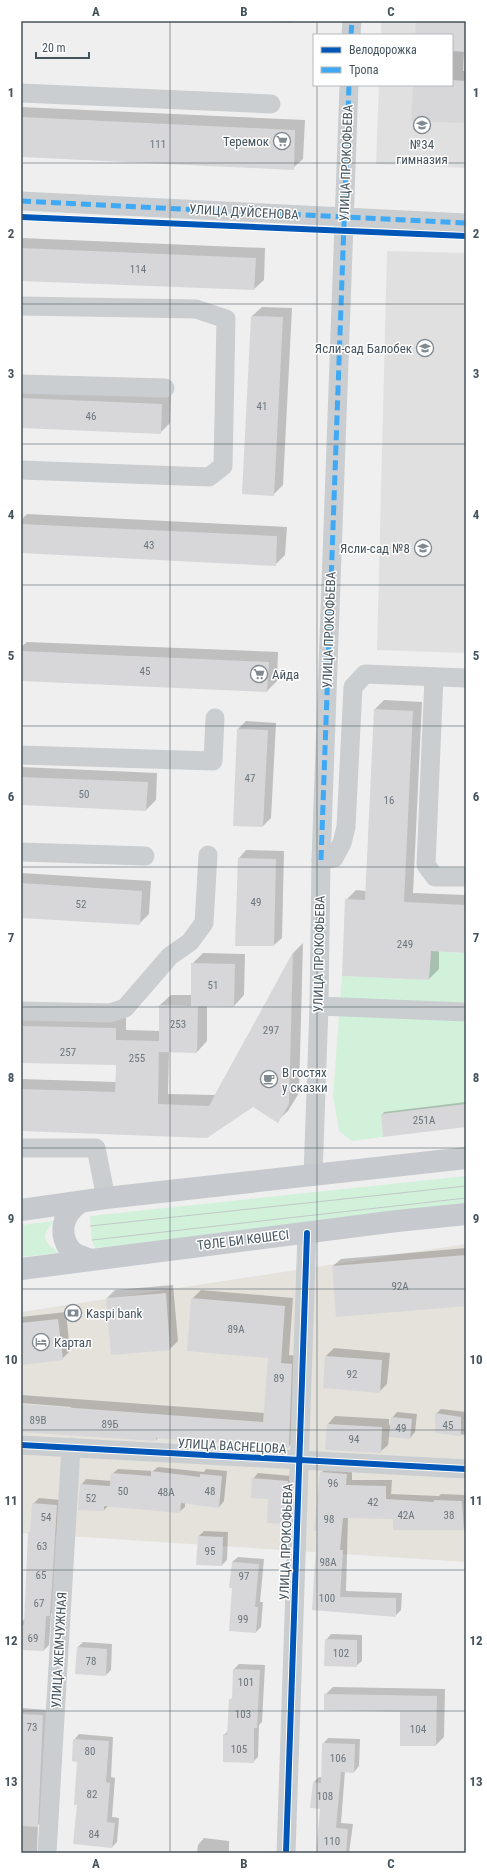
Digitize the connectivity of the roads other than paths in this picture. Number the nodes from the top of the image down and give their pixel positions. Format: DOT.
graph roads {
  1 [pos="352,21"];
  2 [pos="351,34"];
  3 [pos="349,86"];
  4 [pos="21,93"];
  5 [pos="271,104"];
  6 [pos="21,201"];
  7 [pos="344,217"];
  8 [pos="466,223"];
  9 [pos="21,306"];
  10 [pos="21,384"];
  11 [pos="165,388"];
  12 [pos="21,470"];
  13 [pos="434,676"];
  14 [pos="466,678"];
  15 [pos="215,718"];
  16 [pos="21,755"];
  17 [pos="21,852"];
  18 [pos="208,855"];
  19 [pos="145,856"];
  20 [pos="321,860"];
  21 [pos="466,877"];
  22 [pos="319,1006"];
  23 [pos="21,1011"];
  24 [pos="466,1012"];
  25 [pos="21,1148"];
  26 [pos="466,1158"];
  27 [pos="313,1176"];
  28 [pos="106,1198"];
  29 [pos="80,1202"];
  30 [pos="21,1210"];
  31 [pos="466,1214"];
  32 [pos="307,1233"];
  33 [pos="88,1259"];
  34 [pos="21,1269"];
  35 [pos="21,1444"];
  36 [pos="71,1447"];
  37 [pos="300,1461"];
  38 [pos="466,1469"];
  39 [pos="47,1853"];
  40 [pos="286,1853"];
  1 -- 2 [label="street"];
  3 -- 7 [label="street, УЛИЦА ПРОКОФЬЕВА"];
  4 -- 5 [label="street"];
  6 -- 7 [label="street, УЛИЦА ДУЙСЕНОВА"];
  7 -- 8 [label="street, УЛИЦА ДУЙСЕНОВА"];
  7 -- 20 [label="street, УЛИЦА ПРОКОФЬЕВА"];
  9 -- 12 [label="street"];
  10 -- 11 [label="street"];
  13 -- 14 [label="street"];
  13 -- 20 [label="street"];
  13 -- 21 [label="street"];
  15 -- 16 [label="street"];
  17 -- 19 [label="street"];
  18 -- 23 [label="street"];
  20 -- 22 [label="street, УЛИЦА ПРОКОФЬЕВА"];
  22 -- 24 [label="street"];
  22 -- 27 [label="street, УЛИЦА ПРОКОФЬЕВА"];
  25 -- 28 [label="street"];
  26 -- 27 [label="main road"];
  27 -- 28 [label="main road"];
  28 -- 29 [label="main road"];
  29 -- 30 [label="main road"];
  29 -- 33 [label="main road"];
  31 -- 32 [label="main road, ТӨЛЕ БИ КӨШЕСІ"];
  32 -- 33 [label="main road, ТӨЛЕ БИ КӨШЕСІ"];
  32 -- 37 [label="street, УЛИЦА ПРОКОФЬЕВА"];
  33 -- 34 [label="main road, ТӨЛЕ БИ КӨШЕСІ"];
  35 -- 36 [label="street, УЛИЦА ВАСНЕЦОВА"];
  36 -- 37 [label="street, УЛИЦА ВАСНЕЦОВА"];
  36 -- 39 [label="street, УЛИЦА ЖЕМЧУЖНАЯ"];
  37 -- 38 [label="street, УЛИЦА ВАСНЕЦОВА"];
  37 -- 40 [label="street, УЛИЦА ПРОКОФЬЕВА"];
}
